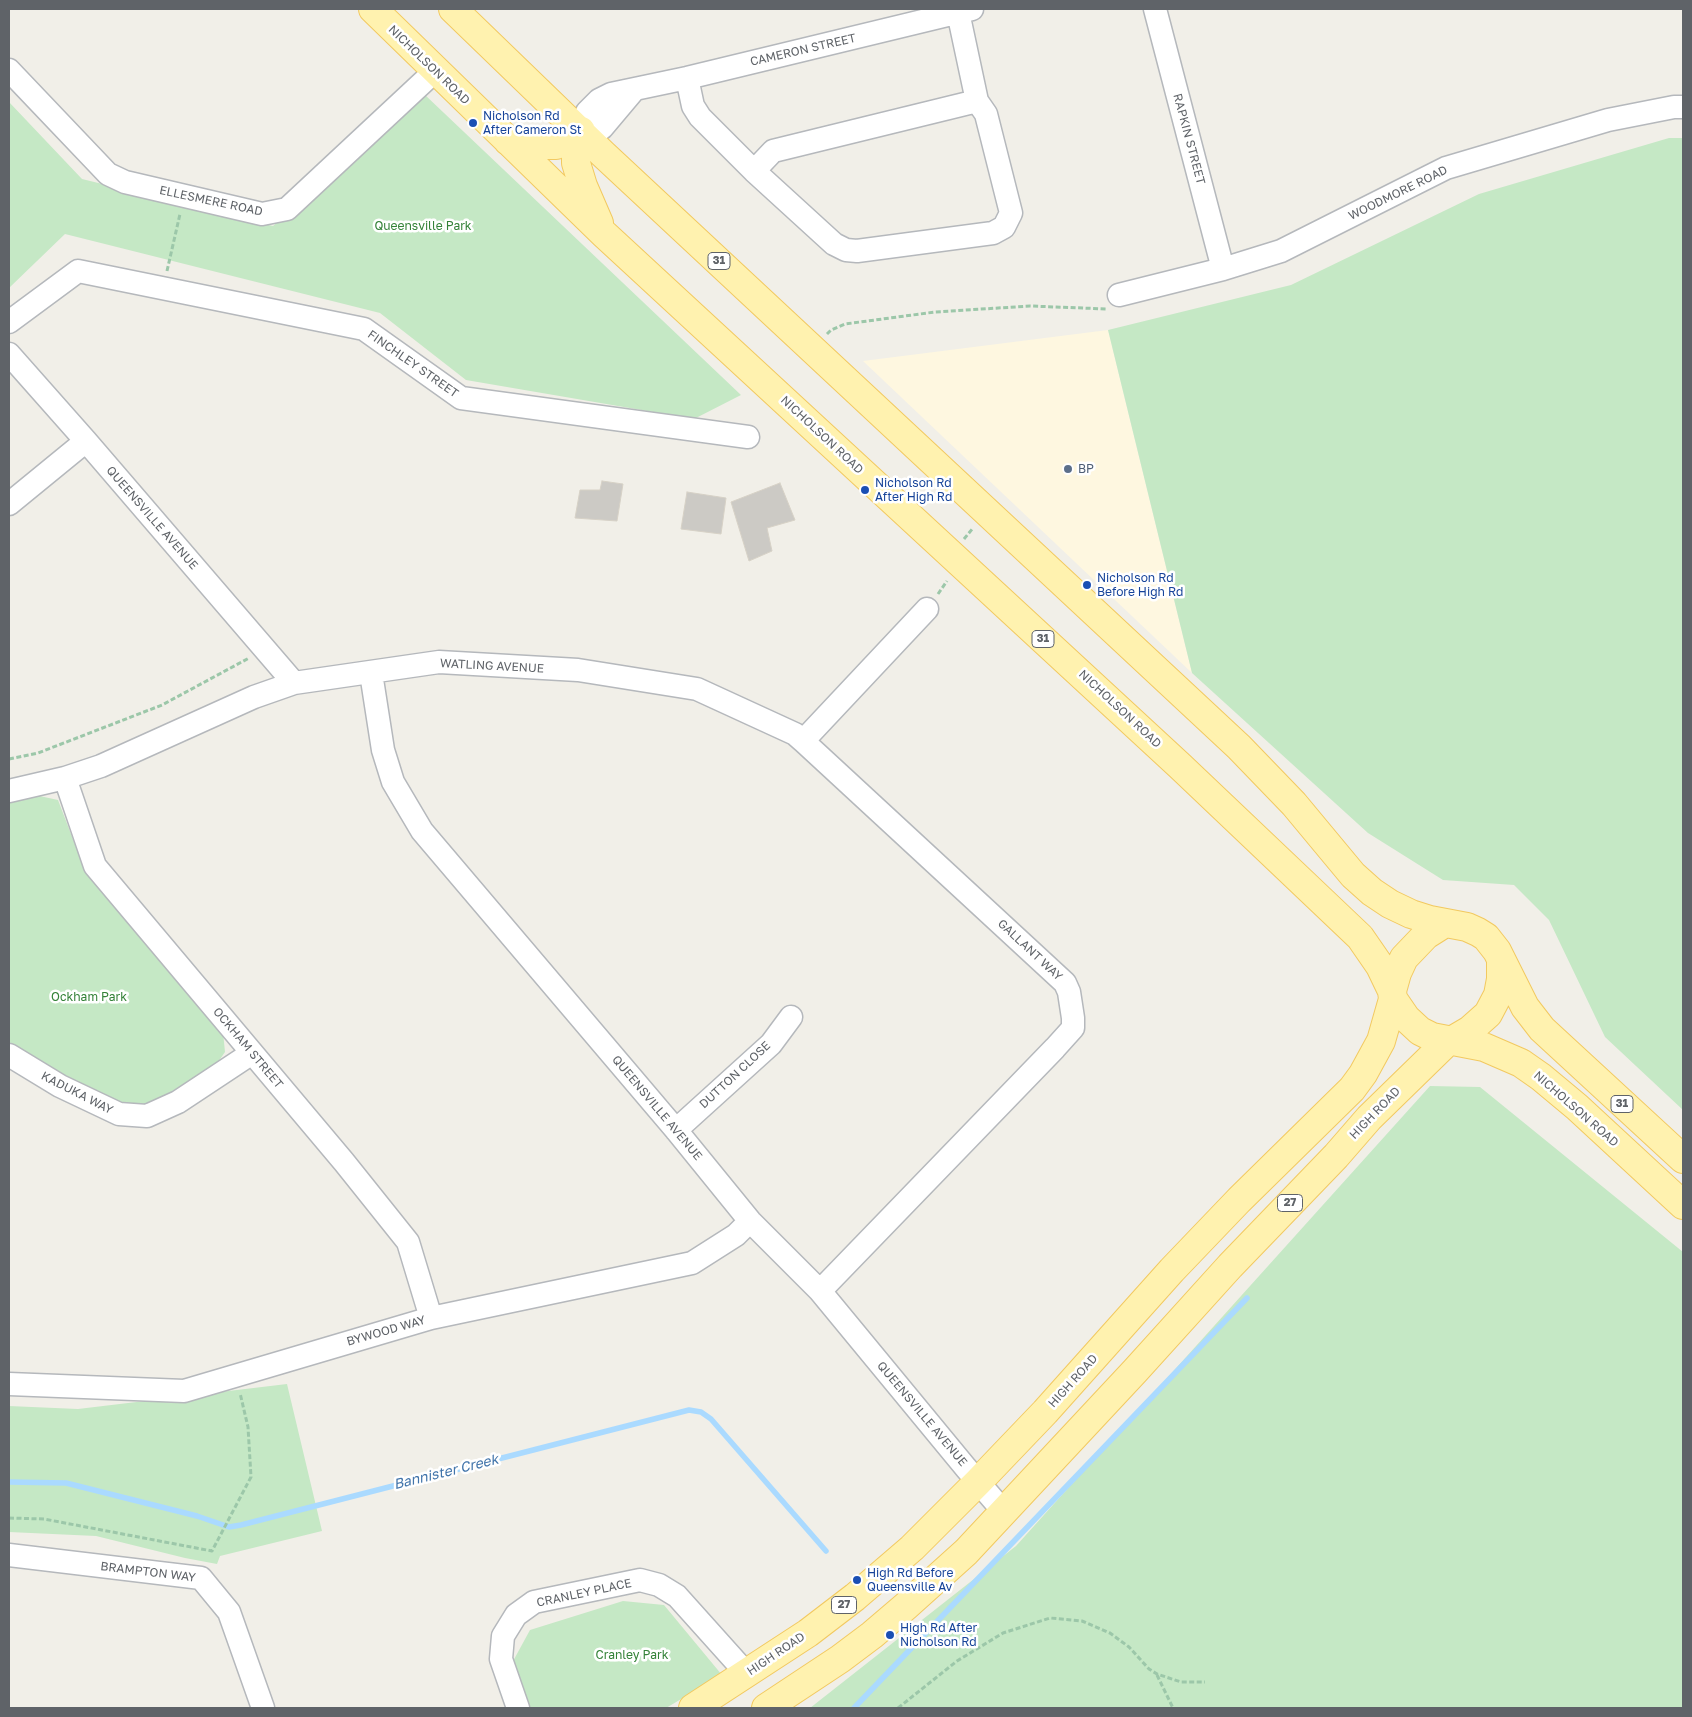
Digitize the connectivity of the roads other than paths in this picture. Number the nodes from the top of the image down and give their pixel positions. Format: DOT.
graph roads {
  1 [pos="372,9"];
  2 [pos="453,9"];
  3 [pos="1155,9"];
  4 [pos="965,10"];
  5 [pos="895,18"];
  6 [pos="9,70"];
  7 [pos="435,71"];
  8 [pos="687,78"];
  9 [pos="977,101"];
  10 [pos="1683,107"];
  11 [pos="580,131"];
  12 [pos="508,141"];
  13 [pos="754,171"];
  14 [pos="604,234"];
  15 [pos="1223,268"];
  16 [pos="1119,295"];
  17 [pos="9,322"];
  18 [pos="9,354"];
  19 [pos="748,436"];
  20 [pos="86,441"];
  21 [pos="9,504"];
  22 [pos="927,609"];
  23 [pos="371,673"];
  24 [pos="294,683"];
  25 [pos="803,741"];
  26 [pos="65,778"];
  27 [pos="9,791"];
  28 [pos="1445,923"];
  29 [pos="1501,959"];
  30 [pos="1393,995"];
  31 [pos="791,1017"];
  32 [pos="1451,1040"];
  33 [pos="252,1054"];
  34 [pos="9,1055"];
  35 [pos="676,1130"];
  36 [pos="1683,1159"];
  37 [pos="1683,1205"];
  38 [pos="750,1221"];
  39 [pos="820,1291"];
  40 [pos="431,1318"];
  41 [pos="9,1384"];
  42 [pos="978,1482"];
  43 [pos="1004,1512"];
  44 [pos="9,1555"];
  45 [pos="747,1674"];
  46 [pos="263,1708"];
  47 [pos="518,1708"];
  48 [pos="693,1708"];
  49 [pos="766,1708"];
  1 -- 7 [label="main road, NICHOLSON ROAD / 31"];
  2 -- 11 [label="main road, 31"];
  3 -- 15 [label="street, RAPKIN STREET"];
  4 -- 5 [label="street, CAMERON STREET"];
  4 -- 9 [label="street"];
  5 -- 8 [label="street, CAMERON STREET"];
  6 -- 7 [label="street, ELLESMERE ROAD"];
  7 -- 12 [label="main road, NICHOLSON ROAD / 31"];
  8 -- 11 [label="street, CAMERON STREET"];
  8 -- 13 [label="street"];
  9 -- 13 [label="street"];
  9 -- 13 [label="street"];
  10 -- 15 [label="street, WOODMORE ROAD"];
  11 -- 12 [label="main road"];
  11 -- 14 [label="main road"];
  11 -- 28 [label="main road, 31"];
  12 -- 14 [label="main road, NICHOLSON ROAD / 31"];
  14 -- 30 [label="main road, NICHOLSON ROAD / 31"];
  15 -- 16 [label="street, WOODMORE ROAD"];
  17 -- 19 [label="street, FINCHLEY STREET"];
  18 -- 20 [label="street, QUEENSVILLE AVENUE"];
  20 -- 21 [label="street"];
  20 -- 24 [label="street, QUEENSVILLE AVENUE"];
  22 -- 25 [label="street"];
  23 -- 24 [label="street, WATLING AVENUE"];
  23 -- 25 [label="street, WATLING AVENUE"];
  23 -- 35 [label="street, QUEENSVILLE AVENUE"];
  24 -- 26 [label="street, WATLING AVENUE"];
  25 -- 39 [label="street, GALLANT WAY"];
  26 -- 27 [label="street, WATLING AVENUE"];
  26 -- 33 [label="street, OCKHAM STREET"];
  28 -- 29 [label="main road, 31"];
  28 -- 30 [label="main road"];
  29 -- 32 [label="main road"];
  29 -- 36 [label="main road, 31"];
  30 -- 32 [label="main road, NICHOLSON ROAD / 31"];
  30 -- 42 [label="main road, HIGH ROAD / 27"];
  31 -- 35 [label="street, DUTTON CLOSE"];
  32 -- 37 [label="main road, NICHOLSON ROAD / 31"];
  32 -- 43 [label="main road, HIGH ROAD / 27"];
  33 -- 34 [label="street, KADUKA WAY"];
  33 -- 40 [label="street, OCKHAM STREET"];
  35 -- 38 [label="street, QUEENSVILLE AVENUE"];
  38 -- 39 [label="street, QUEENSVILLE AVENUE"];
  38 -- 40 [label="street, BYWOOD WAY"];
  39 -- 42 [label="street, QUEENSVILLE AVENUE"];
  40 -- 41 [label="street, BYWOOD WAY"];
  42 -- 43 [label="street, QUEENSVILLE AVENUE"];
  42 -- 45 [label="main road, HIGH ROAD / 27"];
  43 -- 49 [label="main road, HIGH ROAD / 27"];
  44 -- 46 [label="street, BRAMPTON WAY"];
  45 -- 47 [label="street, CRANLEY PLACE"];
  45 -- 48 [label="main road, HIGH ROAD / 27"];
}
